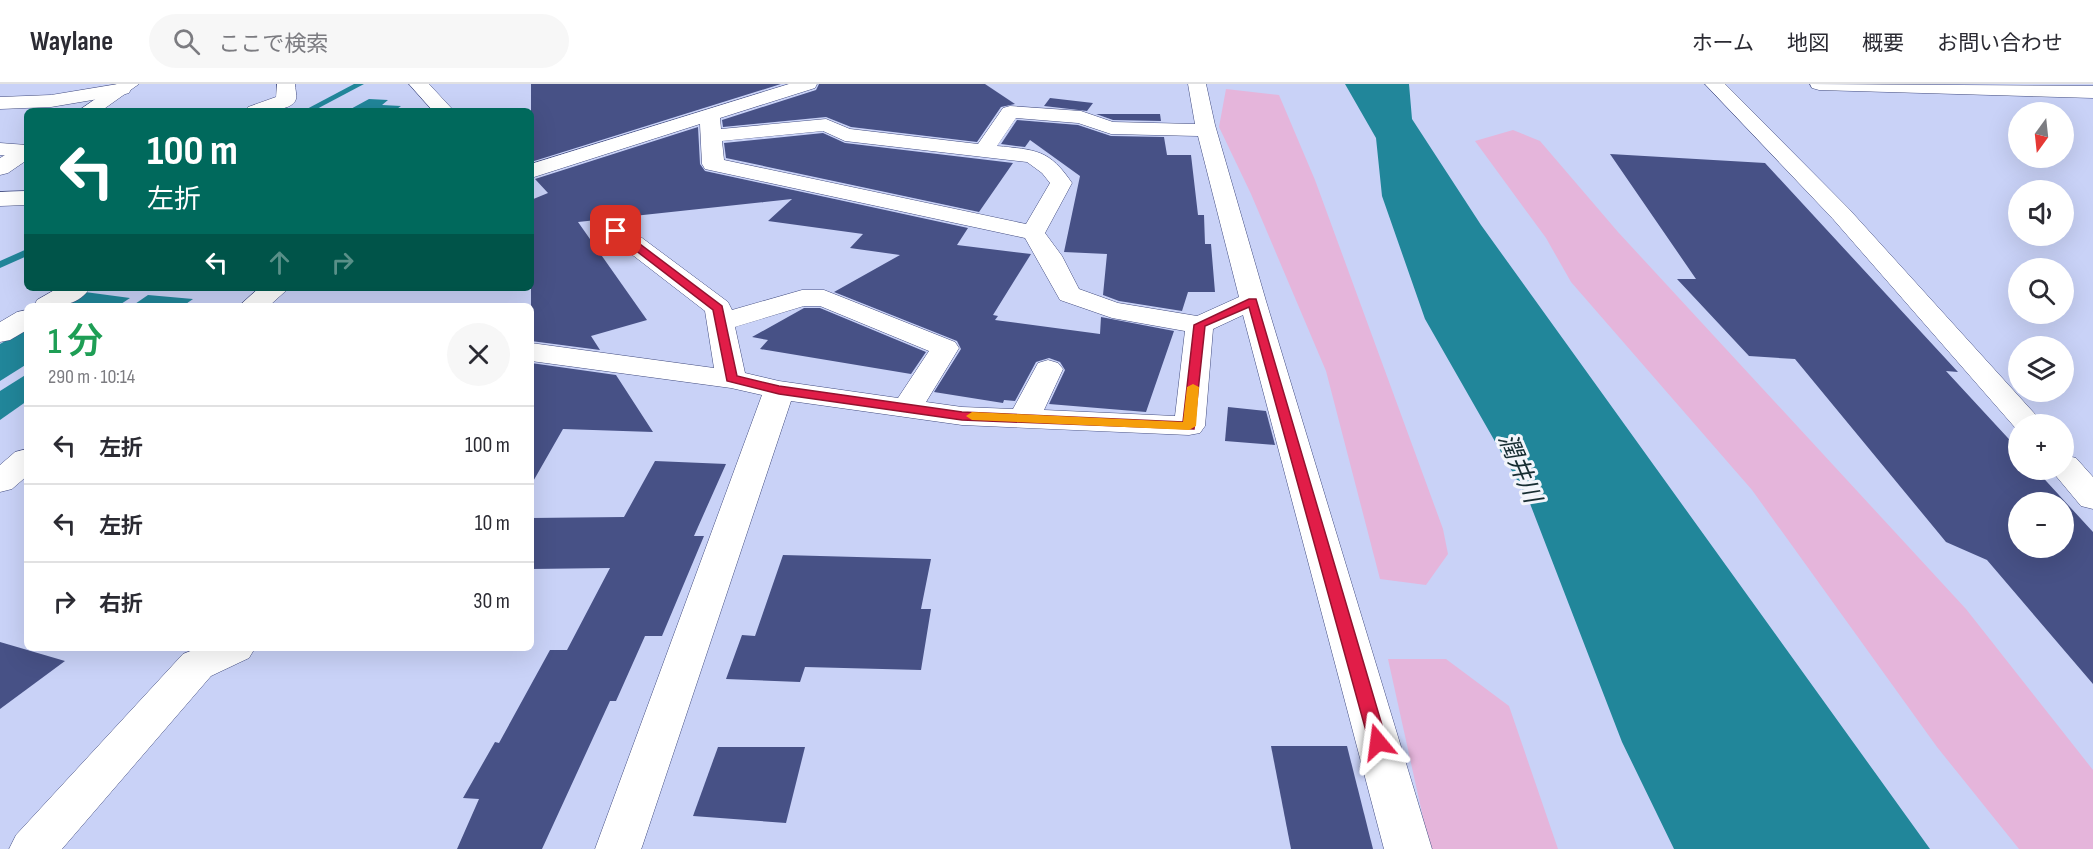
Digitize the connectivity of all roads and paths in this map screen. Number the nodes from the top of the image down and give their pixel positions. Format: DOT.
graph roads {
  1 [pos="286,84"];
  2 [pos="418,84"];
  3 [pos="808,84"];
  4 [pos="1197,84"];
  5 [pos="1714,84"];
  6 [pos="1819,84"];
  7 [pos="126,86"];
  8 [pos="2093,92"];
  9 [pos="0,103"];
  10 [pos="93,108"];
  11 [pos="263,108"];
  12 [pos="441,108"];
  13 [pos="711,126"];
  14 [pos="1207,130"];
  15 [pos="0,149"];
  16 [pos="984,150"];
  17 [pos="24,151"];
  18 [pos="24,152"];
  19 [pos="0,168"];
  20 [pos="534,168"];
  21 [pos="24,198"];
  22 [pos="0,199"];
  23 [pos="616,231"];
  24 [pos="1034,233"];
  25 [pos="72,291"];
  26 [pos="272,291"];
  27 [pos="1252,301"];
  28 [pos="52,303"];
  29 [pos="256,303"];
  30 [pos="24,320"];
  31 [pos="721,322"];
  32 [pos="1200,325"];
  33 [pos="0,334"];
  34 [pos="534,352"];
  35 [pos="1048,369"];
  36 [pos="731,379"];
  37 [pos="779,390"];
  38 [pos="907,408"];
  39 [pos="2020,414"];
  40 [pos="1024,419"];
  41 [pos="24,451"];
  42 [pos="0,454"];
  43 [pos="24,462"];
  44 [pos="2074,476"];
  45 [pos="0,483"];
  46 [pos="2093,498"];
  47 [pos="228,651"];
  48 [pos="618,847"];
  49 [pos="33,849"];
  50 [pos="1408,849"];
  1 -- 11 [label="street"];
  2 -- 12 [label="street"];
  3 -- 13 [label="street"];
  4 -- 14 [label="street"];
  5 -- 39 [label="street"];
  6 -- 8 [label="street"];
  7 -- 9 [label="street"];
  7 -- 10 [label="street"];
  13 -- 16 [label="street"];
  13 -- 20 [label="street"];
  13 -- 24 [label="street"];
  14 -- 16 [label="street"];
  14 -- 27 [label="street"];
  15 -- 17 [label="street"];
  16 -- 24 [label="street"];
  18 -- 19 [label="street"];
  21 -- 22 [label="street"];
  23 -- 31 [label="street"];
  24 -- 32 [label="street"];
  25 -- 28 [label="street"];
  26 -- 29 [label="street"];
  27 -- 32 [label="street"];
  27 -- 50 [label="street"];
  30 -- 33 [label="street"];
  31 -- 36 [label="street"];
  31 -- 38 [label="street"];
  32 -- 40 [label="street"];
  34 -- 36 [label="street"];
  35 -- 40 [label="street"];
  36 -- 37 [label="street"];
  37 -- 38 [label="street"];
  37 -- 48 [label="street"];
  38 -- 40 [label="street"];
  41 -- 42 [label="street"];
  43 -- 45 [label="street"];
  44 -- 46 [label="street"];
  47 -- 49 [label="street"];
}
